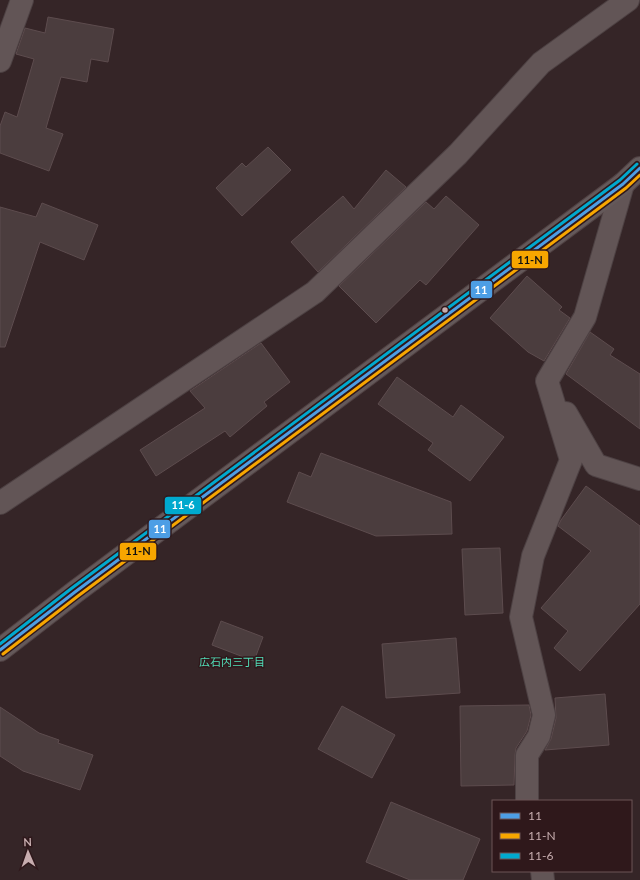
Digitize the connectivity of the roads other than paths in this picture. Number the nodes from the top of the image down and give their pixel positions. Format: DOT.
graph roads {
  1 [pos="628,0"];
  2 [pos="16,2"];
  3 [pos="0,62"];
  4 [pos="640,168"];
  5 [pos="623,184"];
  6 [pos="547,381"];
  7 [pos="640,479"];
  8 [pos="0,503"];
  9 [pos="0,650"];
  10 [pos="527,800"];
  1 -- 8 [label="street"];
  2 -- 3 [label="street"];
  4 -- 5 [label="highway"];
  5 -- 6 [label="street"];
  5 -- 9 [label="highway"];
  6 -- 7 [label="street"];
  6 -- 10 [label="street"];
}
